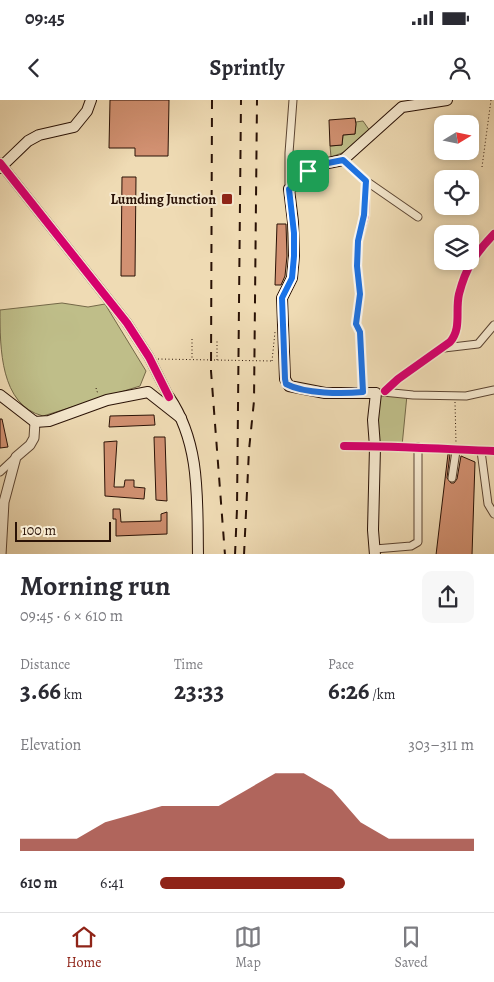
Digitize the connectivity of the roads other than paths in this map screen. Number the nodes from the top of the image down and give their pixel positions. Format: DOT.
graph roads {
  1 [pos="91,100"];
  2 [pos="293,100"];
  3 [pos="446,100"];
  4 [pos="404,104"];
  5 [pos="343,160"];
  6 [pos="1,166"];
  7 [pos="366,181"];
  8 [pos="289,189"];
  9 [pos="418,216"];
  10 [pos="494,234"];
  11 [pos="494,325"];
  12 [pos="441,348"];
  13 [pos="494,390"];
  14 [pos="363,392"];
  15 [pos="381,392"];
  16 [pos="0,395"];
  17 [pos="169,397"];
  18 [pos="181,418"];
  19 [pos="35,422"];
  20 [pos="344,446"];
  21 [pos="375,447"];
  22 [pos="418,447"];
  23 [pos="456,451"];
  24 [pos="481,451"];
  25 [pos="494,452"];
  26 [pos="16,457"];
  27 [pos="0,472"];
  28 [pos="452,478"];
  29 [pos="494,514"];
  30 [pos="375,552"];
  31 [pos="1,554"];
  32 [pos="198,554"];
  1 -- 6 [label="main road"];
  2 -- 8 [label="street"];
  3 -- 4 [label="main road"];
  4 -- 5 [label="main road"];
  5 -- 7 [label="street"];
  5 -- 8 [label="main road"];
  6 -- 17 [label="street"];
  7 -- 9 [label="street"];
  7 -- 14 [label="street"];
  8 -- 14 [label="main road"];
  10 -- 12 [label="street"];
  11 -- 12 [label="street"];
  12 -- 15 [label="street"];
  13 -- 15 [label="street"];
  14 -- 15 [label="main road"];
  15 -- 21 [label="main road"];
  16 -- 19 [label="main road"];
  17 -- 18 [label="main road"];
  18 -- 19 [label="main road"];
  18 -- 32 [label="main road"];
  19 -- 26 [label="street"];
  20 -- 21 [label="street"];
  21 -- 22 [label="street"];
  21 -- 30 [label="main road"];
  22 -- 23 [label="street"];
  22 -- 30 [label="street"];
  23 -- 24 [label="street"];
  23 -- 28 [label="street"];
  24 -- 25 [label="street"];
  24 -- 29 [label="street"];
  26 -- 27 [label="street"];
  26 -- 31 [label="street"];
}
